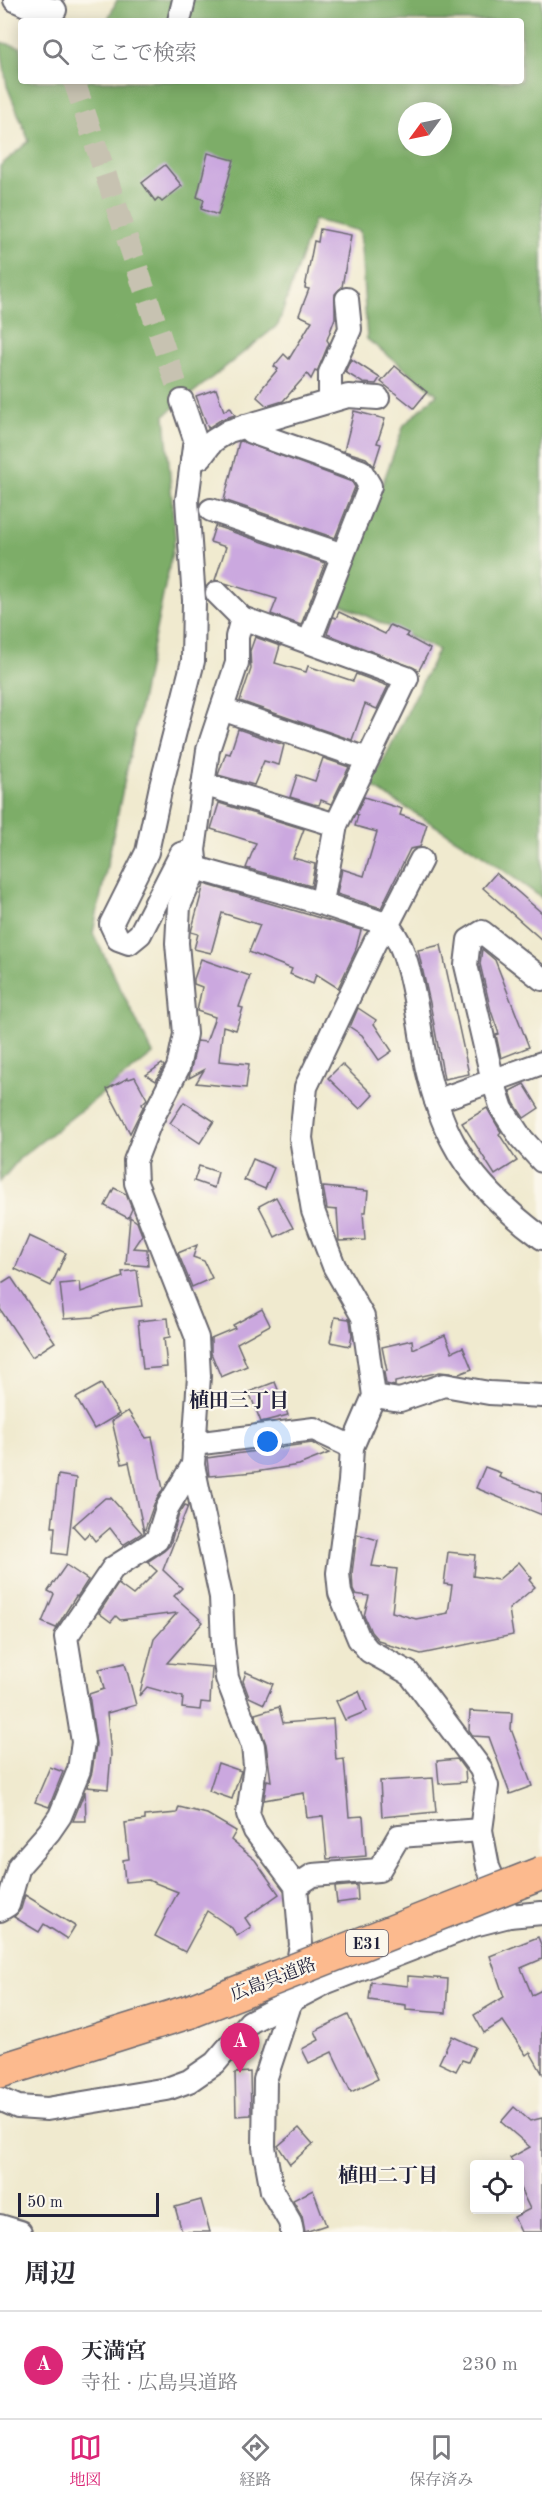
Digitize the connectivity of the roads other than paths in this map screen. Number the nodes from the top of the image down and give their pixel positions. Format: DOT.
graph roads {
  1 [pos="15,0"];
  2 [pos="184,0"];
  3 [pos="55,10"];
  4 [pos="179,18"];
  5 [pos="346,299"];
  6 [pos="378,398"];
  7 [pos="182,401"];
  8 [pos="330,401"];
  9 [pos="245,426"];
  10 [pos="192,460"];
  11 [pos="211,510"];
  12 [pos="343,555"];
  13 [pos="217,593"];
  14 [pos="242,618"];
  15 [pos="309,642"];
  16 [pos="222,709"];
  17 [pos="367,759"];
  18 [pos="203,784"];
  19 [pos="336,825"];
  20 [pos="195,859"];
  21 [pos="421,860"];
  22 [pos="321,902"];
  23 [pos="387,926"];
  24 [pos="542,979"];
  25 [pos="542,1063"];
  26 [pos="493,1081"];
  27 [pos="436,1101"];
  28 [pos="542,1161"];
  29 [pos="542,1238"];
  30 [pos="374,1396"];
  31 [pos="542,1396"];
  32 [pos="352,1447"];
  33 [pos="194,1455"];
  34 [pos="482,1830"];
  35 [pos="542,1873"];
  36 [pos="7,1875"];
  37 [pos="296,1886"];
  38 [pos="0,1910"];
  39 [pos="542,1913"];
  40 [pos="509,1916"];
  41 [pos="291,2001"];
  42 [pos="15,2067"];
  43 [pos="0,2099"];
  44 [pos="0,2226"];
  45 [pos="20,2232"];
  46 [pos="292,2232"];
  1 -- 3 [label="street"];
  2 -- 4 [label="street"];
  5 -- 8 [label="street"];
  6 -- 8 [label="street"];
  7 -- 10 [label="street"];
  8 -- 9 [label="street"];
  9 -- 10 [label="street"];
  9 -- 12 [label="street"];
  10 -- 20 [label="street"];
  11 -- 12 [label="street"];
  12 -- 15 [label="street"];
  13 -- 14 [label="street"];
  14 -- 15 [label="street"];
  14 -- 16 [label="street"];
  15 -- 17 [label="street"];
  16 -- 17 [label="street"];
  16 -- 18 [label="street"];
  17 -- 19 [label="street"];
  18 -- 19 [label="street"];
  18 -- 20 [label="street"];
  19 -- 22 [label="street"];
  20 -- 22 [label="street"];
  20 -- 33 [label="street"];
  21 -- 23 [label="street"];
  22 -- 23 [label="street"];
  23 -- 27 [label="street"];
  23 -- 30 [label="street"];
  24 -- 26 [label="street"];
  25 -- 26 [label="street"];
  26 -- 27 [label="street"];
  26 -- 28 [label="street"];
  27 -- 29 [label="street"];
  30 -- 31 [label="street"];
  30 -- 32 [label="street"];
  32 -- 33 [label="street"];
  32 -- 34 [label="street"];
  33 -- 36 [label="street"];
  33 -- 37 [label="street"];
  34 -- 37 [label="street"];
  34 -- 40 [label="street"];
  35 -- 42 [label="highway, 広島呉道路 / E31, bridge"];
  36 -- 38 [label="street"];
  37 -- 41 [label="street"];
  39 -- 40 [label="street"];
  40 -- 41 [label="street"];
  41 -- 43 [label="street"];
  41 -- 46 [label="street"];
  44 -- 45 [label="street"];
}
